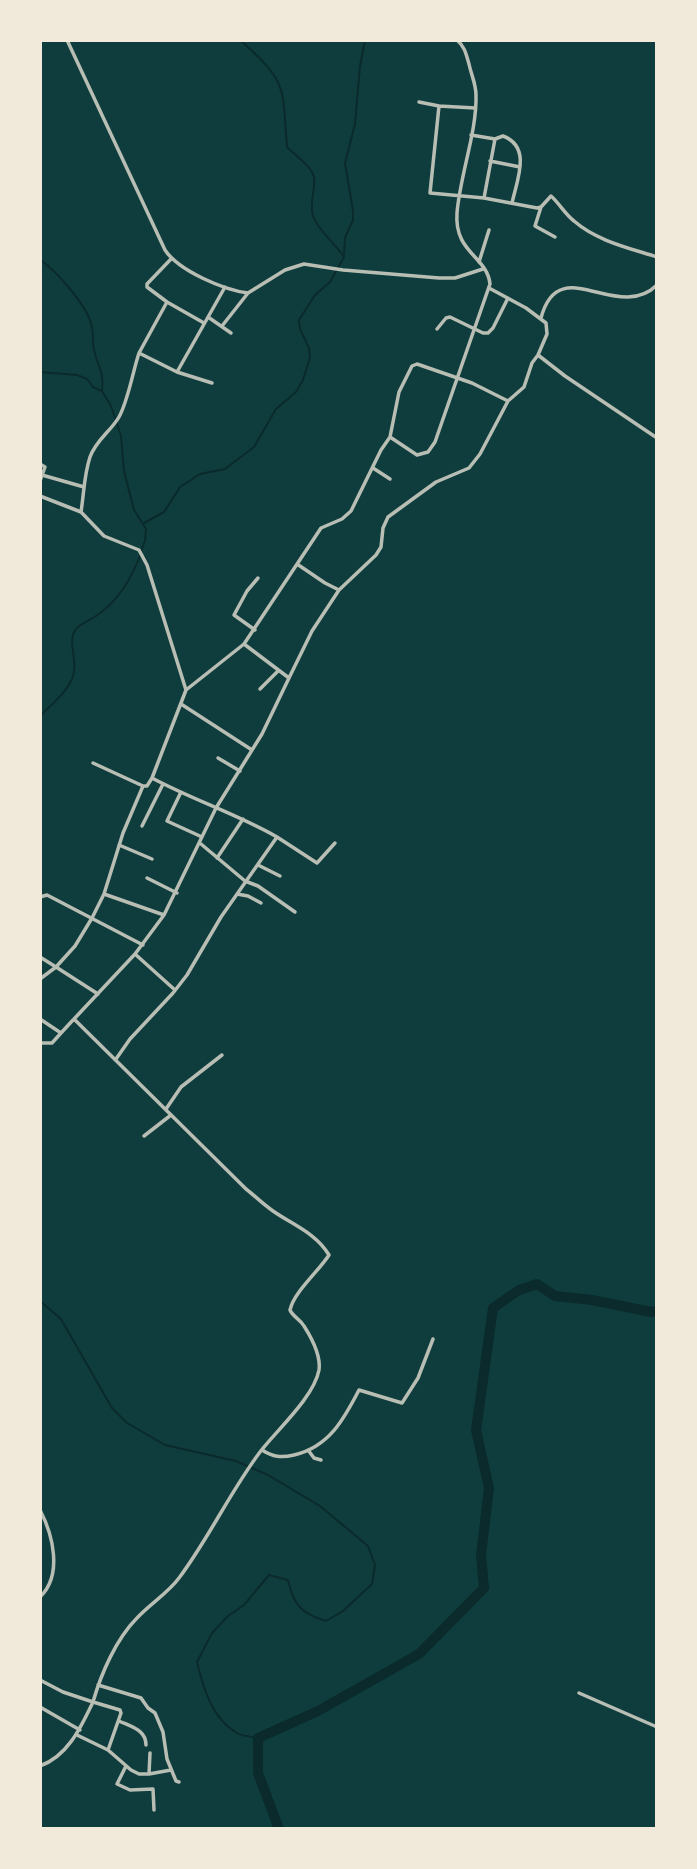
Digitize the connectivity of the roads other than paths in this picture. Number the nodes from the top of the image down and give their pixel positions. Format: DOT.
graph roads {
  1 [pos="66,40"];
  2 [pos="457,40"];
  3 [pos="419,102"];
  4 [pos="439,106"];
  5 [pos="475,108"];
  6 [pos="471,135"];
  7 [pos="495,139"];
  8 [pos="490,161"];
  9 [pos="520,167"];
  10 [pos="459,195"];
  11 [pos="484,198"];
  12 [pos="512,203"];
  13 [pos="541,207"];
  14 [pos="489,230"];
  15 [pos="555,237"];
  16 [pos="657,257"];
  17 [pos="171,259"];
  18 [pos="479,262"];
  19 [pos="483,269"];
  20 [pos="657,285"];
  21 [pos="225,287"];
  22 [pos="489,288"];
  23 [pos="248,293"];
  24 [pos="508,298"];
  25 [pos="167,302"];
  26 [pos="208,317"];
  27 [pos="541,318"];
  28 [pos="204,323"];
  29 [pos="222,326"];
  30 [pos="437,329"];
  31 [pos="474,329"];
  32 [pos="231,333"];
  33 [pos="139,353"];
  34 [pos="538,355"];
  35 [pos="177,372"];
  36 [pos="456,377"];
  37 [pos="212,383"];
  38 [pos="508,401"];
  39 [pos="390,437"];
  40 [pos="657,438"];
  41 [pos="40,464"];
  42 [pos="373,468"];
  43 [pos="43,475"];
  44 [pos="390,479"];
  45 [pos="40,481"];
  46 [pos="85,487"];
  47 [pos="40,496"];
  48 [pos="81,512"];
  49 [pos="297,564"];
  50 [pos="258,578"];
  51 [pos="339,590"];
  52 [pos="255,630"];
  53 [pos="244,644"];
  54 [pos="278,671"];
  55 [pos="289,678"];
  56 [pos="260,689"];
  57 [pos="186,690"];
  58 [pos="181,704"];
  59 [pos="252,750"];
  60 [pos="218,758"];
  61 [pos="93,763"];
  62 [pos="240,771"];
  63 [pos="152,778"];
  64 [pos="163,784"];
  65 [pos="143,786"];
  66 [pos="181,792"];
  67 [pos="216,808"];
  68 [pos="243,818"];
  69 [pos="142,826"];
  70 [pos="277,836"];
  71 [pos="203,838"];
  72 [pos="335,843"];
  73 [pos="200,844"];
  74 [pos="119,845"];
  75 [pos="217,858"];
  76 [pos="152,859"];
  77 [pos="258,865"];
  78 [pos="280,876"];
  79 [pos="147,878"];
  80 [pos="245,881"];
  81 [pos="177,893"];
  82 [pos="104,894"];
  83 [pos="237,894"];
  84 [pos="40,897"];
  85 [pos="261,903"];
  86 [pos="295,912"];
  87 [pos="164,915"];
  88 [pos="92,918"];
  89 [pos="143,945"];
  90 [pos="135,954"];
  91 [pos="40,957"];
  92 [pos="56,967"];
  93 [pos="40,979"];
  94 [pos="175,990"];
  95 [pos="98,994"];
  96 [pos="40,1019"];
  97 [pos="74,1019"];
  98 [pos="61,1033"];
  99 [pos="40,1044"];
  100 [pos="222,1055"];
  101 [pos="116,1060"];
  102 [pos="166,1110"];
  103 [pos="171,1115"];
  104 [pos="144,1136"];
  105 [pos="433,1339"];
  106 [pos="262,1450"];
  107 [pos="308,1450"];
  108 [pos="321,1460"];
  109 [pos="40,1510"];
  110 [pos="40,1597"];
  111 [pos="40,1680"];
  112 [pos="98,1685"];
  113 [pos="579,1693"];
  114 [pos="93,1702"];
  115 [pos="40,1707"];
  116 [pos="119,1721"];
  117 [pos="657,1727"];
  118 [pos="78,1732"];
  119 [pos="146,1745"];
  120 [pos="108,1750"];
  121 [pos="150,1753"];
  122 [pos="40,1766"];
  123 [pos="126,1766"];
  124 [pos="171,1770"];
  125 [pos="149,1774"];
  126 [pos="179,1782"];
  127 [pos="154,1810"];
  1 -- 17 [label="street"];
  2 -- 5 [label="street"];
  3 -- 4 [label="street"];
  4 -- 5 [label="street"];
  4 -- 10 [label="street"];
  5 -- 6 [label="street"];
  6 -- 7 [label="street"];
  6 -- 10 [label="street"];
  7 -- 8 [label="street"];
  7 -- 9 [label="street"];
  8 -- 9 [label="street"];
  8 -- 11 [label="street"];
  9 -- 12 [label="street"];
  10 -- 11 [label="street"];
  10 -- 18 [label="street"];
  11 -- 12 [label="street"];
  12 -- 13 [label="street"];
  13 -- 15 [label="street"];
  13 -- 16 [label="street"];
  14 -- 18 [label="street"];
  17 -- 21 [label="street"];
  17 -- 25 [label="street"];
  18 -- 19 [label="street"];
  19 -- 22 [label="street"];
  19 -- 23 [label="street"];
  20 -- 27 [label="street"];
  21 -- 23 [label="street"];
  21 -- 26 [label="street"];
  22 -- 24 [label="street"];
  22 -- 31 [label="street"];
  23 -- 29 [label="street"];
  24 -- 27 [label="street"];
  24 -- 31 [label="street"];
  25 -- 28 [label="street"];
  25 -- 33 [label="street"];
  26 -- 28 [label="street"];
  26 -- 29 [label="street"];
  27 -- 34 [label="street"];
  28 -- 35 [label="street"];
  29 -- 32 [label="street"];
  30 -- 31 [label="street"];
  31 -- 36 [label="street"];
  33 -- 35 [label="street"];
  33 -- 46 [label="street"];
  34 -- 38 [label="street"];
  34 -- 40 [label="street"];
  35 -- 37 [label="street"];
  36 -- 38 [label="street"];
  36 -- 39 [label="street"];
  36 -- 39 [label="street"];
  38 -- 51 [label="street"];
  39 -- 42 [label="street"];
  41 -- 43 [label="street"];
  42 -- 44 [label="street"];
  42 -- 49 [label="street"];
  43 -- 45 [label="street"];
  43 -- 46 [label="street"];
  46 -- 48 [label="street"];
  47 -- 48 [label="street"];
  48 -- 57 [label="street"];
  49 -- 51 [label="street"];
  49 -- 52 [label="street"];
  50 -- 52 [label="street"];
  51 -- 55 [label="street"];
  52 -- 53 [label="street"];
  53 -- 54 [label="street"];
  53 -- 57 [label="street"];
  54 -- 55 [label="street"];
  54 -- 56 [label="street"];
  55 -- 59 [label="street"];
  57 -- 58 [label="street"];
  58 -- 59 [label="street"];
  58 -- 63 [label="street"];
  59 -- 62 [label="street"];
  60 -- 62 [label="street"];
  61 -- 65 [label="street"];
  62 -- 67 [label="street"];
  63 -- 64 [label="street"];
  63 -- 65 [label="street"];
  64 -- 66 [label="street"];
  64 -- 69 [label="street"];
  65 -- 74 [label="street"];
  66 -- 67 [label="street"];
  66 -- 71 [label="street"];
  67 -- 68 [label="street"];
  67 -- 71 [label="street"];
  68 -- 70 [label="street"];
  68 -- 75 [label="street"];
  70 -- 72 [label="street"];
  70 -- 77 [label="street"];
  71 -- 73 [label="street"];
  73 -- 75 [label="street"];
  73 -- 81 [label="street"];
  74 -- 76 [label="street"];
  74 -- 82 [label="street"];
  75 -- 80 [label="street"];
  77 -- 78 [label="street"];
  77 -- 80 [label="street"];
  79 -- 81 [label="street"];
  80 -- 83 [label="street"];
  80 -- 86 [label="street"];
  81 -- 87 [label="street"];
  82 -- 87 [label="street"];
  82 -- 88 [label="street"];
  83 -- 85 [label="street"];
  83 -- 94 [label="street"];
  84 -- 88 [label="street"];
  87 -- 89 [label="street"];
  88 -- 89 [label="street"];
  88 -- 92 [label="street"];
  89 -- 90 [label="street"];
  90 -- 94 [label="street"];
  90 -- 95 [label="street"];
  91 -- 92 [label="street"];
  92 -- 93 [label="street"];
  92 -- 95 [label="street"];
  94 -- 101 [label="street"];
  95 -- 97 [label="street"];
  96 -- 98 [label="street"];
  97 -- 98 [label="street"];
  97 -- 101 [label="street"];
  98 -- 99 [label="street"];
  100 -- 102 [label="street"];
  101 -- 102 [label="street"];
  102 -- 103 [label="street"];
  103 -- 104 [label="street"];
  103 -- 106 [label="street"];
  105 -- 107 [label="street"];
  106 -- 107 [label="street"];
  106 -- 112 [label="street"];
  107 -- 108 [label="street"];
  109 -- 110 [label="street"];
  111 -- 114 [label="street"];
  112 -- 114 [label="street"];
  112 -- 124 [label="street"];
  113 -- 117 [label="street"];
  114 -- 116 [label="street"];
  114 -- 118 [label="street"];
  115 -- 118 [label="street"];
  116 -- 119 [label="street"];
  116 -- 120 [label="street"];
  118 -- 120 [label="street"];
  118 -- 122 [label="street"];
  120 -- 123 [label="street"];
  121 -- 125 [label="street"];
  123 -- 125 [label="street"];
  123 -- 127 [label="street"];
  124 -- 125 [label="street"];
  124 -- 126 [label="street"];
}
